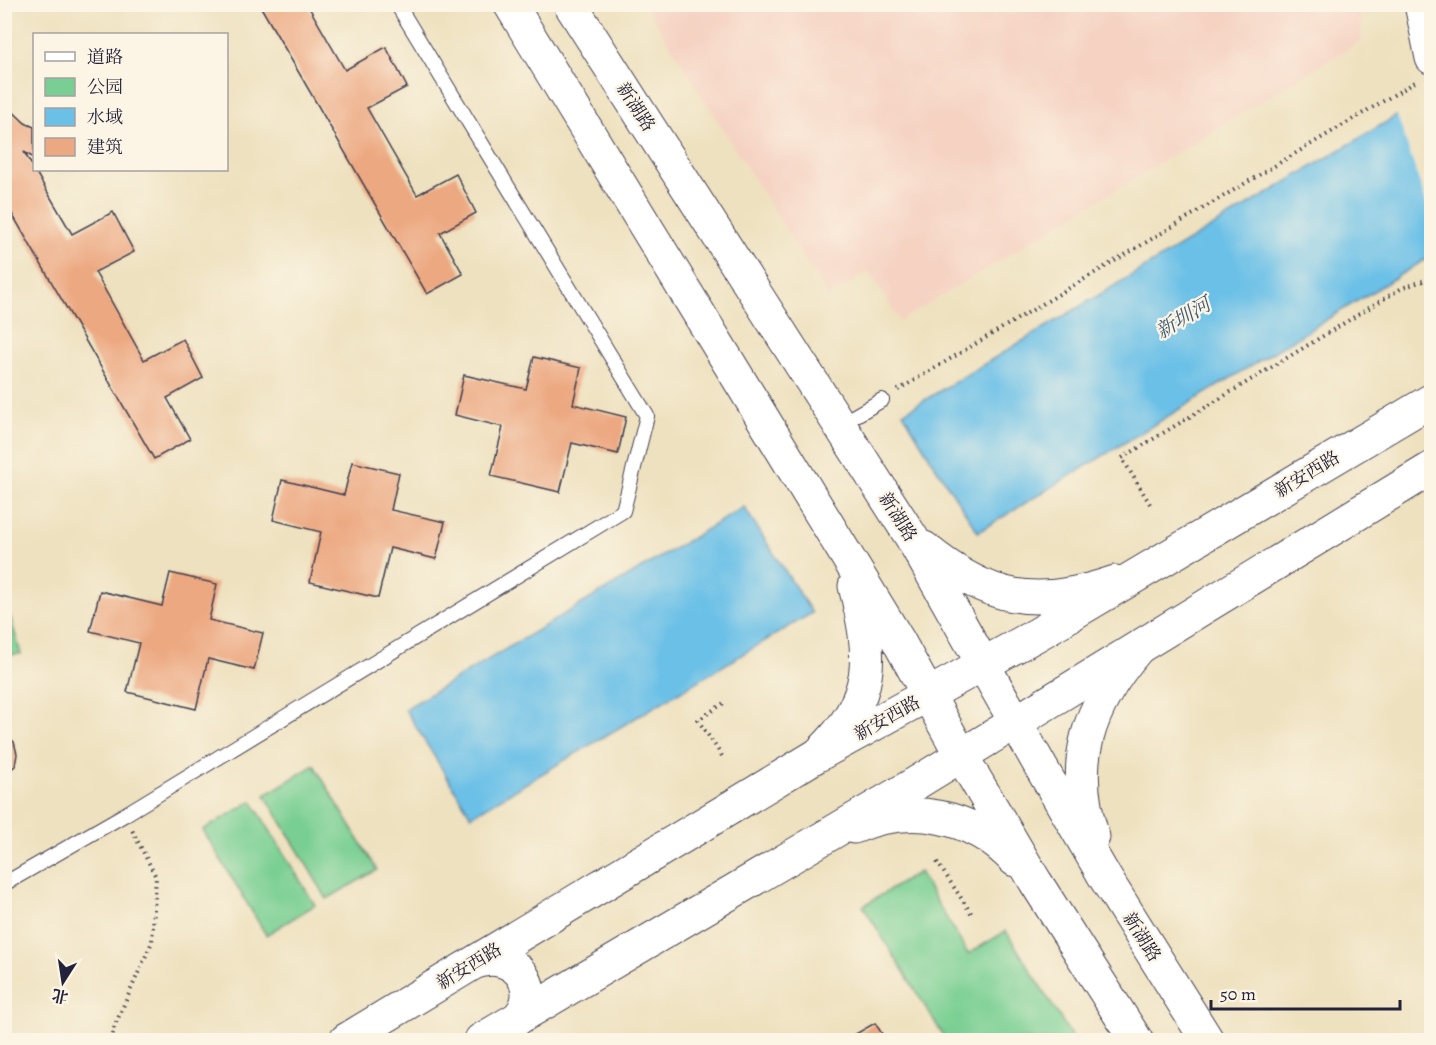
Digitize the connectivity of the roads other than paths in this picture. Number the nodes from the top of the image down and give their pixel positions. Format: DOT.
graph roads {
  1 [pos="397,4"];
  2 [pos="510,4"];
  3 [pos="570,4"];
  4 [pos="1421,4"];
  5 [pos="1427,61"];
  6 [pos="1431,378"];
  7 [pos="882,400"];
  8 [pos="1431,400"];
  9 [pos="1396,421"];
  10 [pos="839,425"];
  11 [pos="1431,468"];
  12 [pos="912,538"];
  13 [pos="849,561"];
  14 [pos="1136,574"];
  15 [pos="1137,649"];
  16 [pos="983,665"];
  17 [pos="928,695"];
  18 [pos="1015,722"];
  19 [pos="961,755"];
  20 [pos="816,756"];
  21 [pos="811,845"];
  22 [pos="1106,879"];
  23 [pos="1035,881"];
  24 [pos="4,884"];
  25 [pos="476,962"];
  26 [pos="516,1020"];
  27 [pos="346,1041"];
  28 [pos="481,1041"];
  29 [pos="1136,1041"];
  30 [pos="1207,1041"];
  1 -- 24 [label="lane"];
  2 -- 13 [label="main road"];
  3 -- 10 [label="main road, 新湖路"];
  4 -- 5 [label="main road"];
  6 -- 9 [label="main road"];
  7 -- 10 [label="lane"];
  8 -- 9 [label="main road, 新安西路"];
  9 -- 14 [label="main road, 新安西路"];
  10 -- 12 [label="main road, 新湖路"];
  11 -- 15 [label="main road"];
  12 -- 14 [label="main road"];
  12 -- 16 [label="main road, 新湖路"];
  13 -- 17 [label="main road"];
  13 -- 20 [label="main road"];
  14 -- 16 [label="main road, 新安西路"];
  15 -- 18 [label="main road"];
  15 -- 22 [label="main road"];
  16 -- 17 [label="main road, 新安西路"];
  16 -- 18 [label="main road, 新湖路"];
  17 -- 19 [label="main road"];
  17 -- 20 [label="main road, 新安西路"];
  18 -- 19 [label="main road"];
  18 -- 22 [label="main road, 新湖路"];
  19 -- 21 [label="main road"];
  19 -- 23 [label="main road"];
  20 -- 25 [label="main road, 新安西路"];
  21 -- 23 [label="main road"];
  21 -- 26 [label="main road"];
  22 -- 30 [label="main road, 新湖路"];
  23 -- 29 [label="main road"];
  25 -- 26 [label="main road"];
  25 -- 27 [label="main road, 新安西路"];
  26 -- 28 [label="main road"];
}
